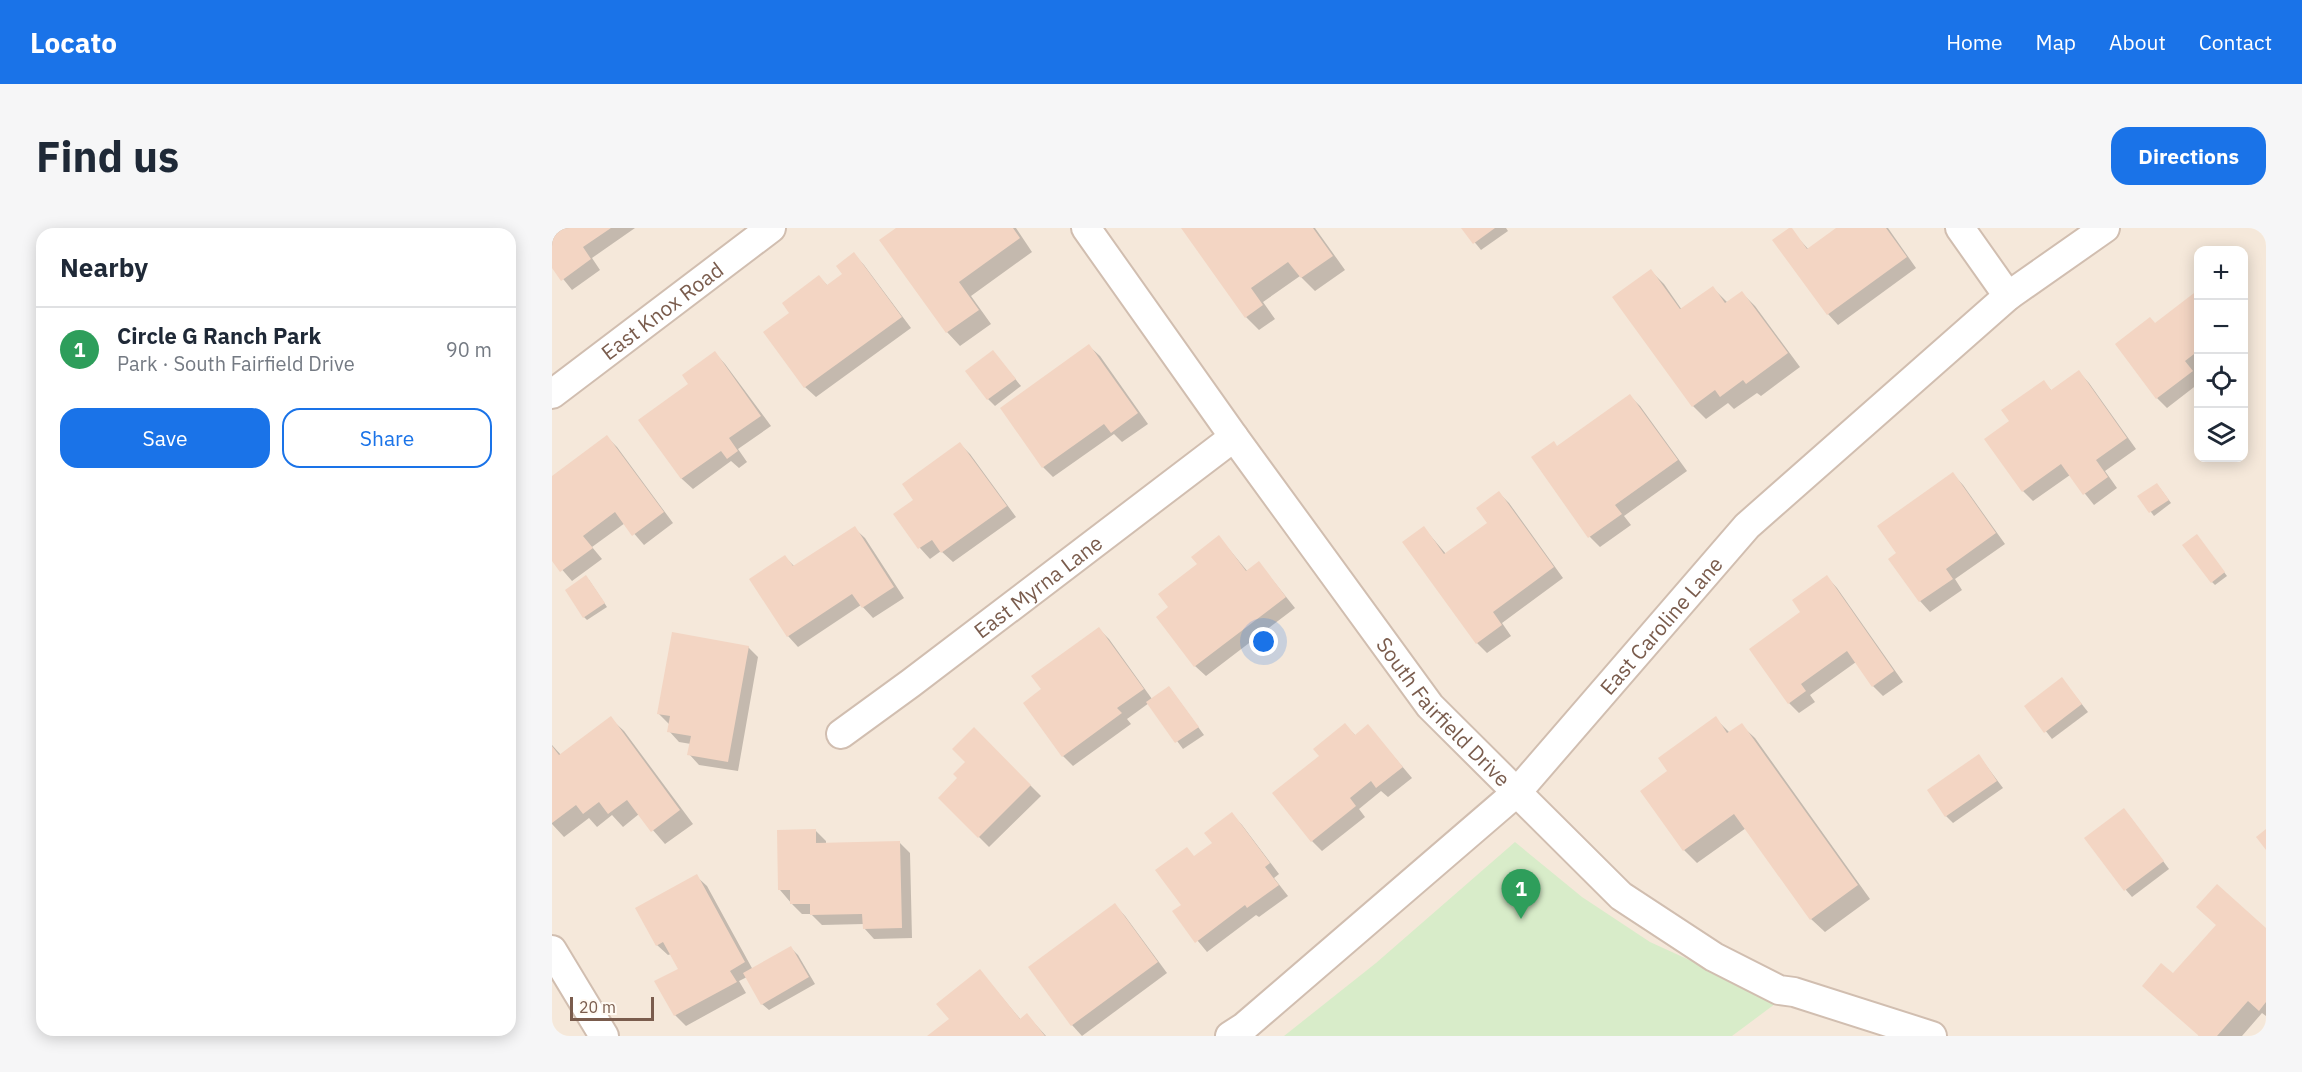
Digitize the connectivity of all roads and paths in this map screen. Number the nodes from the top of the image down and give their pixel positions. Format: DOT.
graph roads {
  1 [pos="771,228"];
  2 [pos="1086,228"];
  3 [pos="1960,228"];
  4 [pos="2105,228"];
  5 [pos="2008,296"];
  6 [pos="552,394"];
  7 [pos="1234,436"];
  8 [pos="842,734"];
  9 [pos="1517,792"];
  10 [pos="552,950"];
  11 [pos="604,1036"];
  12 [pos="1230,1036"];
  13 [pos="1932,1036"];
  1 -- 6 [label="street, East Knox Road"];
  2 -- 7 [label="street, South Fairfield Drive"];
  3 -- 5 [label="street"];
  4 -- 5 [label="street, East Caroline Lane"];
  5 -- 9 [label="street, East Caroline Lane"];
  7 -- 8 [label="street, East Myrna Lane"];
  7 -- 9 [label="street, South Fairfield Drive"];
  9 -- 12 [label="street, East Caroline Lane"];
  9 -- 13 [label="street, South Fairfield Drive"];
  10 -- 11 [label="street"];
}
